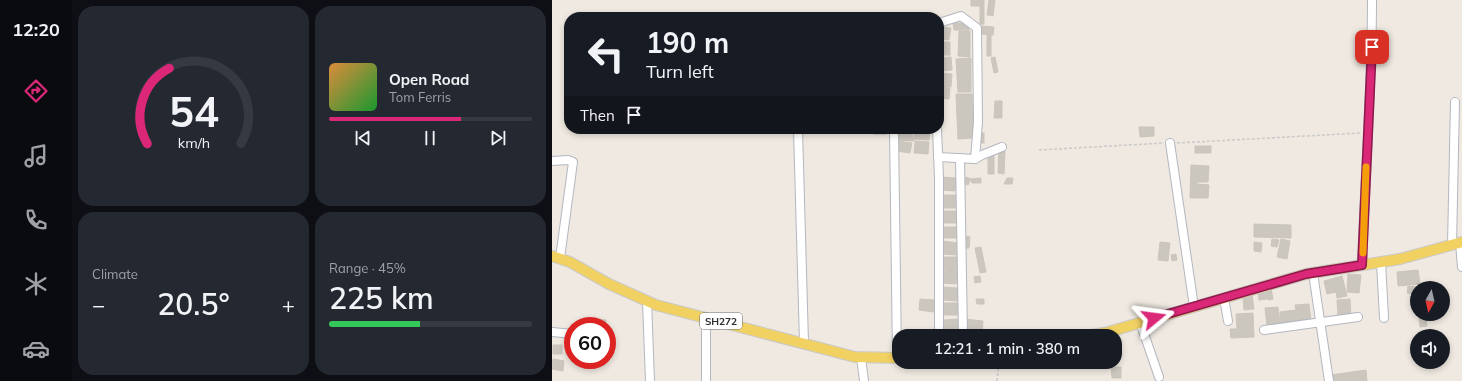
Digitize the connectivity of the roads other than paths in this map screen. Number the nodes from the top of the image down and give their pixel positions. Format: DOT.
graph roads {
  1 [pos="1372,0"];
  2 [pos="944,21"];
  3 [pos="1455,102"];
  4 [pos="798,134"];
  5 [pos="894,134"];
  6 [pos="937,134"];
  7 [pos="1170,143"];
  8 [pos="1002,148"];
  9 [pos="938,157"];
  10 [pos="960,158"];
  11 [pos="975,159"];
  12 [pos="552,161"];
  13 [pos="1458,243"];
  14 [pos="556,257"];
  15 [pos="1380,262"];
  16 [pos="1362,265"];
  17 [pos="1462,267"];
  18 [pos="1313,273"];
  19 [pos="1224,298"];
  20 [pos="646,301"];
  21 [pos="1194,307"];
  22 [pos="706,317"];
  23 [pos="1358,317"];
  24 [pos="1384,318"];
  25 [pos="1228,320"];
  26 [pos="1140,322"];
  27 [pos="1320,322"];
  28 [pos="897,329"];
  29 [pos="939,329"];
  30 [pos="963,329"];
  31 [pos="1118,329"];
  32 [pos="1264,330"];
  33 [pos="552,332"];
  34 [pos="564,333"];
  35 [pos="804,343"];
  36 [pos="861,357"];
  37 [pos="892,358"];
  38 [pos="1158,377"];
  39 [pos="650,381"];
  40 [pos="706,381"];
  41 [pos="864,381"];
  42 [pos="1329,381"];
  1 -- 16 [label="street"];
  2 -- 11 [label="street"];
  3 -- 13 [label="street"];
  4 -- 35 [label="street"];
  5 -- 28 [label="street"];
  6 -- 9 [label="street"];
  7 -- 21 [label="street"];
  8 -- 11 [label="street"];
  9 -- 10 [label="street"];
  9 -- 29 [label="street"];
  10 -- 11 [label="street"];
  10 -- 30 [label="street"];
  12 -- 14 [label="street"];
  13 -- 15 [label="main road"];
  13 -- 17 [label="street"];
  14 -- 20 [label="main road, SH272"];
  15 -- 16 [label="main road"];
  15 -- 24 [label="street"];
  16 -- 18 [label="main road"];
  18 -- 19 [label="main road"];
  18 -- 27 [label="street"];
  19 -- 21 [label="main road"];
  19 -- 25 [label="street"];
  20 -- 22 [label="main road, SH272"];
  20 -- 39 [label="street"];
  21 -- 26 [label="main road"];
  22 -- 35 [label="main road, SH272"];
  22 -- 40 [label="street"];
  23 -- 27 [label="street"];
  26 -- 31 [label="main road"];
  26 -- 38 [label="street"];
  27 -- 32 [label="street"];
  27 -- 42 [label="street"];
  33 -- 34 [label="street"];
  35 -- 36 [label="main road, SH272"];
  36 -- 37 [label="main road, SH272"];
  36 -- 41 [label="street"];
}
